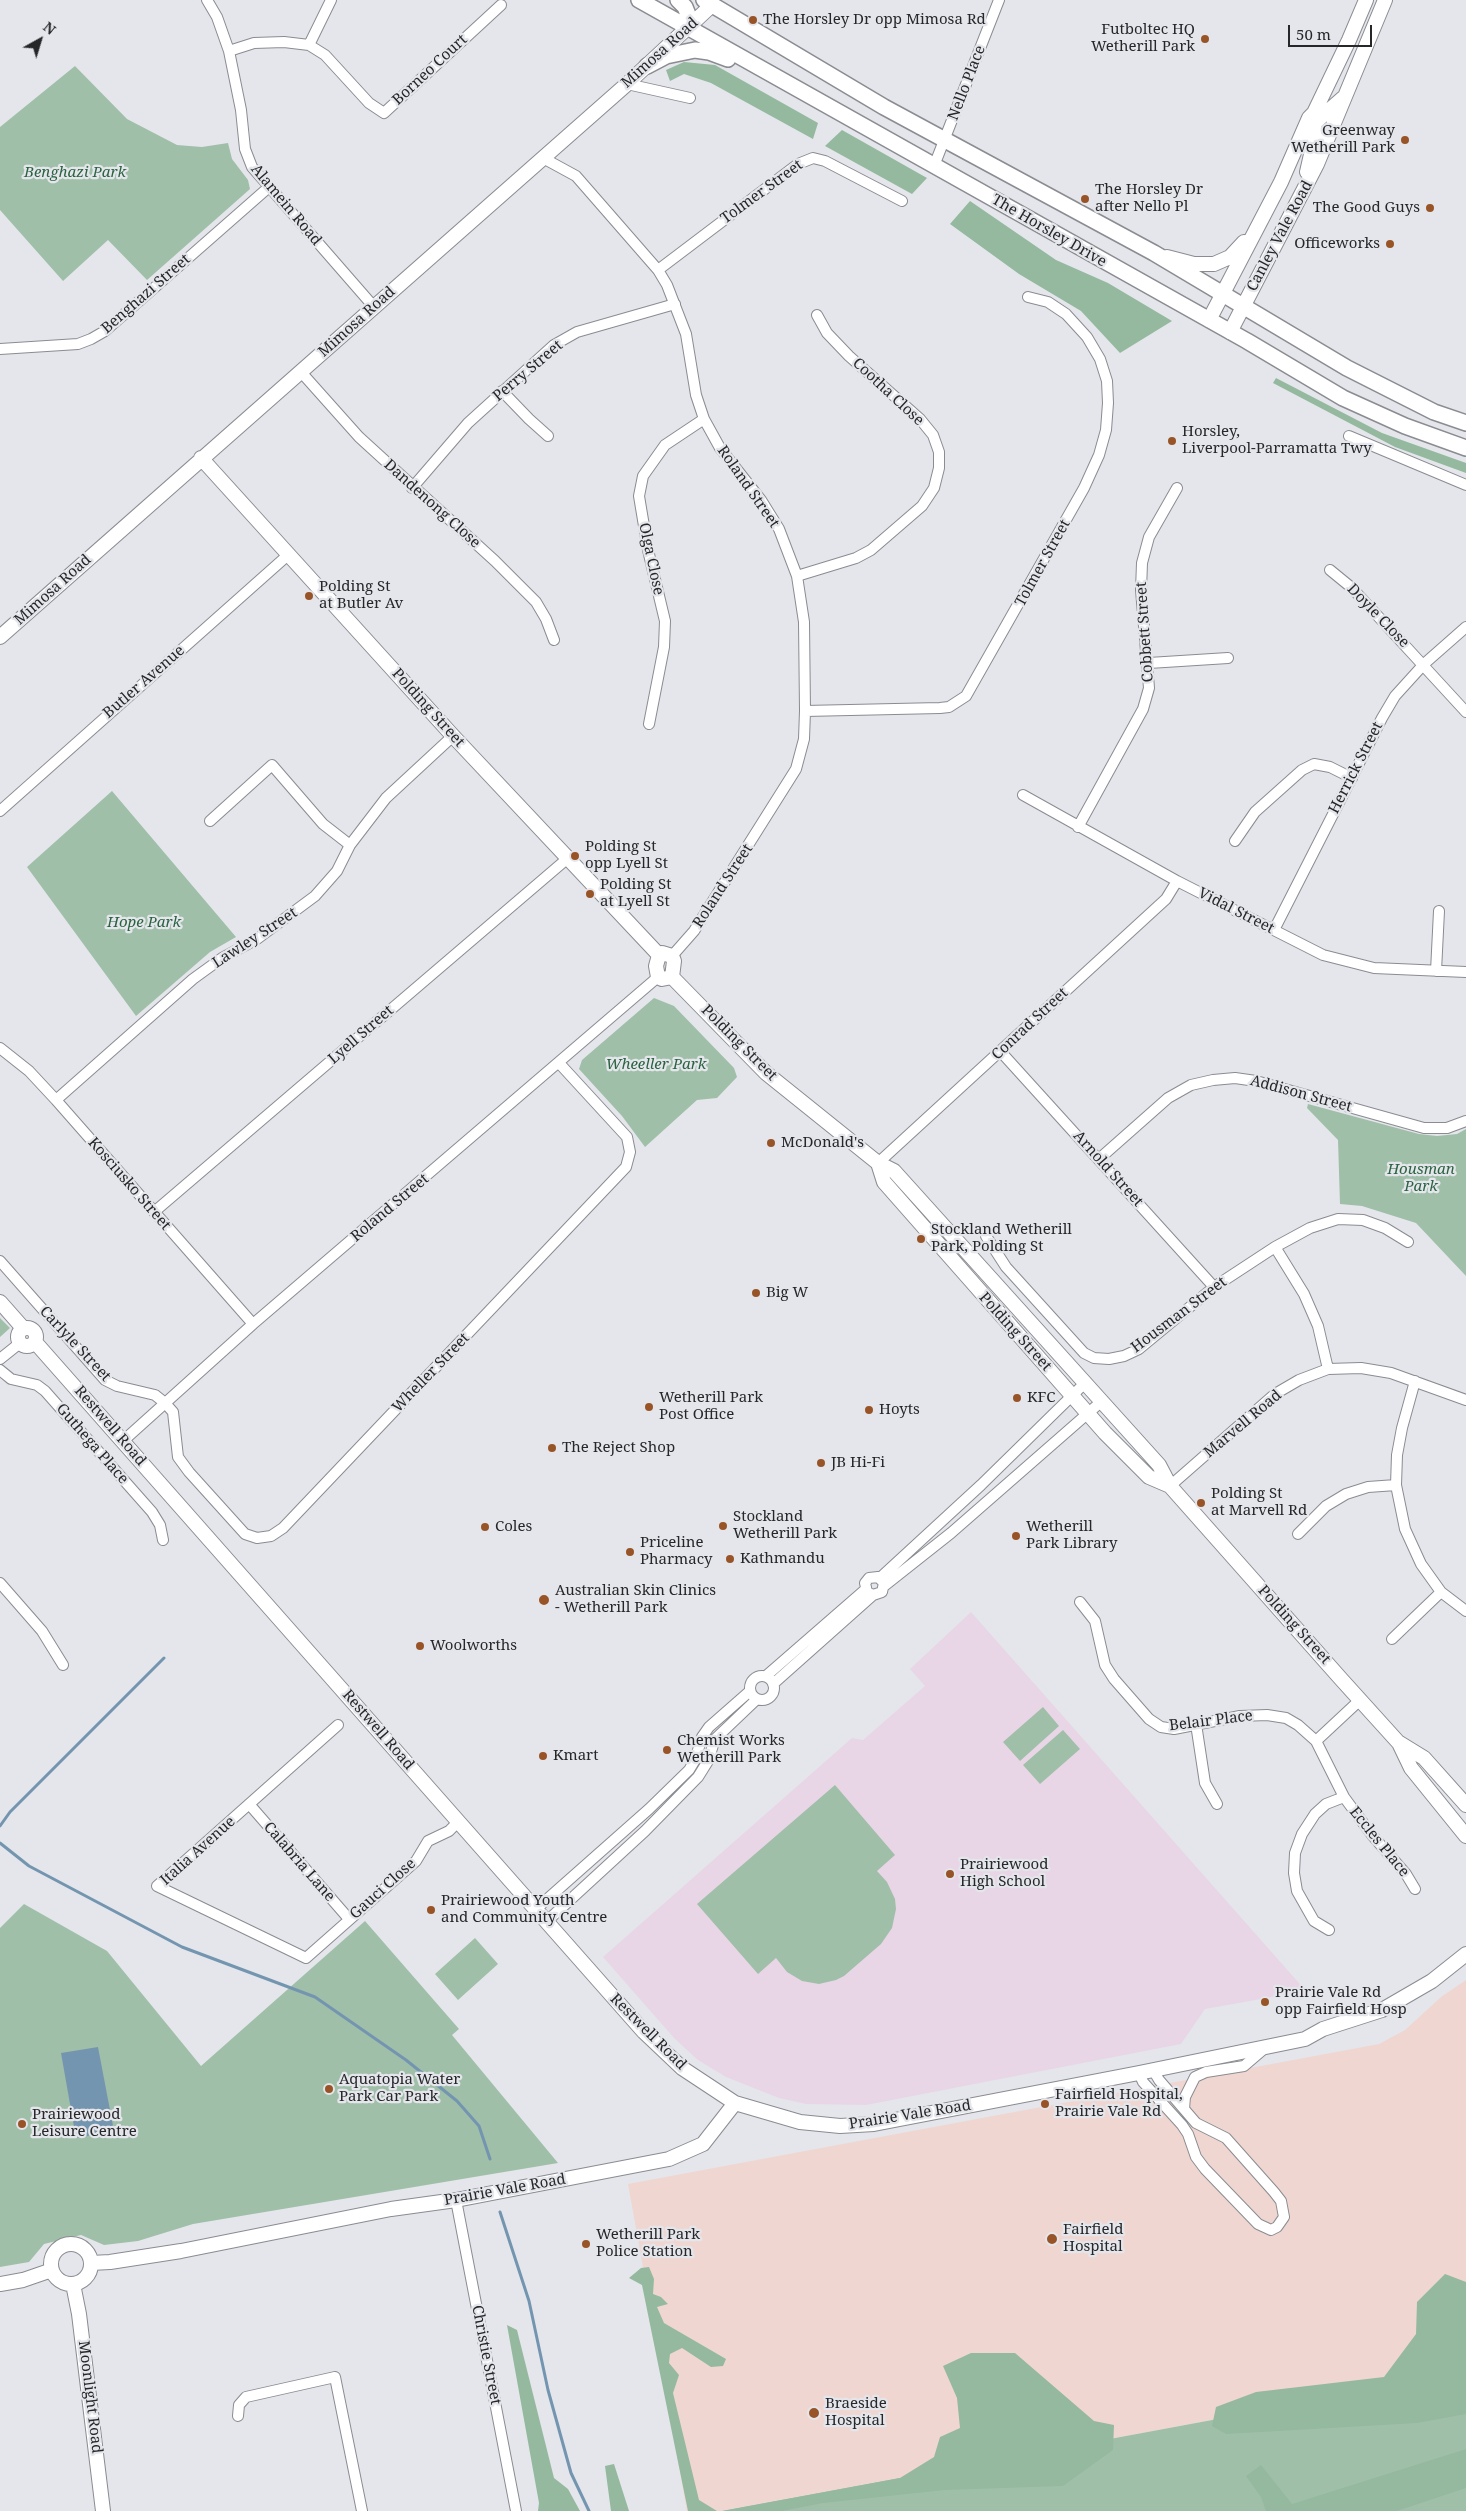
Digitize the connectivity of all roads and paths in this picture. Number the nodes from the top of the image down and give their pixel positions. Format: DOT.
graph roads {
  1 [pos="207,0"];
  2 [pos="331,0"];
  3 [pos="639,0"];
  4 [pos="678,0"];
  5 [pos="999,0"];
  6 [pos="1366,0"];
  7 [pos="1385,0"];
  8 [pos="708,2"];
  9 [pos="501,5"];
  10 [pos="689,28"];
  11 [pos="309,46"];
  12 [pos="229,51"];
  13 [pos="647,66"];
  14 [pos="627,84"];
  15 [pos="1346,96"];
  16 [pos="690,98"];
  17 [pos="816,99"];
  18 [pos="1311,123"];
  19 [pos="944,141"];
  20 [pos="543,158"];
  21 [pos="934,166"];
  22 [pos="268,187"];
  23 [pos="1305,190"];
  24 [pos="902,201"];
  25 [pos="1266,210"];
  26 [pos="1154,253"];
  27 [pos="658,270"];
  28 [pos="1222,294"];
  29 [pos="1028,297"];
  30 [pos="675,304"];
  31 [pos="1243,306"];
  32 [pos="374,307"];
  33 [pos="817,315"];
  34 [pos="1209,320"];
  35 [pos="1230,332"];
  36 [pos="0,349"];
  37 [pos="301,372"];
  38 [pos="502,391"];
  39 [pos="704,419"];
  40 [pos="1466,423"];
  41 [pos="548,436"];
  42 [pos="1349,436"];
  43 [pos="1466,448"];
  44 [pos="201,458"];
  45 [pos="1466,485"];
  46 [pos="412,488"];
  47 [pos="1177,488"];
  48 [pos="288,555"];
  49 [pos="1330,570"];
  50 [pos="797,576"];
  51 [pos="1466,627"];
  52 [pos="0,637"];
  53 [pos="554,640"];
  54 [pos="1228,658"];
  55 [pos="1148,663"];
  56 [pos="1424,664"];
  57 [pos="805,711"];
  58 [pos="1466,712"];
  59 [pos="649,724"];
  60 [pos="453,736"];
  61 [pos="1352,778"];
  62 [pos="1023,795"];
  63 [pos="0,811"];
  64 [pos="210,820"];
  65 [pos="1078,827"];
  66 [pos="1235,841"];
  67 [pos="350,845"];
  68 [pos="568,858"];
  69 [pos="1177,881"];
  70 [pos="1439,911"];
  71 [pos="1274,930"];
  72 [pos="665,956"];
  73 [pos="1436,971"];
  74 [pos="1466,972"];
  75 [pos="665,977"];
  76 [pos="0,1048"];
  77 [pos="1001,1052"];
  78 [pos="559,1063"];
  79 [pos="56,1100"];
  80 [pos="1466,1121"];
  81 [pos="1099,1159"];
  82 [pos="878,1163"];
  83 [pos="154,1212"];
  84 [pos="986,1236"];
  85 [pos="1408,1242"];
  86 [pos="1275,1247"];
  87 [pos="0,1261"];
  88 [pos="1214,1287"];
  89 [pos="0,1302"];
  90 [pos="253,1324"];
  91 [pos="23,1328"];
  92 [pos="35,1342"];
  93 [pos="20,1343"];
  94 [pos="0,1359"];
  95 [pos="1328,1368"];
  96 [pos="0,1370"];
  97 [pos="1415,1382"];
  98 [pos="1085,1383"];
  99 [pos="1072,1396"];
  100 [pos="1466,1400"];
  101 [pos="1102,1402"];
  102 [pos="165,1403"];
  103 [pos="1088,1414"];
  104 [pos="123,1441"];
  105 [pos="1396,1485"];
  106 [pos="1170,1486"];
  107 [pos="971,1494"];
  108 [pos="983,1506"];
  109 [pos="1298,1534"];
  110 [pos="163,1540"];
  111 [pos="0,1582"];
  112 [pos="882,1582"];
  113 [pos="869,1592"];
  114 [pos="1442,1592"];
  115 [pos="1080,1602"];
  116 [pos="1466,1611"];
  117 [pos="1392,1639"];
  118 [pos="63,1665"];
  119 [pos="770,1680"];
  120 [pos="754,1695"];
  121 [pos="1360,1700"];
  122 [pos="1196,1724"];
  123 [pos="338,1725"];
  124 [pos="1316,1741"];
  125 [pos="1398,1742"];
  126 [pos="1344,1797"];
  127 [pos="249,1804"];
  128 [pos="1217,1804"];
  129 [pos="1466,1805"];
  130 [pos="459,1822"];
  131 [pos="1466,1836"];
  132 [pos="1415,1889"];
  133 [pos="536,1910"];
  134 [pos="349,1920"];
  135 [pos="546,1922"];
  136 [pos="1329,1930"];
  137 [pos="1466,1954"];
  138 [pos="306,1958"];
  139 [pos="1466,1959"];
  140 [pos="1452,1967"];
  141 [pos="1268,2046"];
  142 [pos="1146,2072"];
  143 [pos="735,2103"];
  144 [pos="1184,2109"];
  145 [pos="456,2200"];
  146 [pos="91,2263"];
  147 [pos="52,2270"];
  148 [pos="0,2284"];
  149 [pos="73,2284"];
  150 [pos="238,2416"];
  151 [pos="103,2511"];
  152 [pos="362,2511"];
  153 [pos="516,2511"];
  1 -- 12 [label="street, Alamein Road"];
  2 -- 11 [label="street"];
  3 -- 10 [label="main road, The Horsley Drive"];
  4 -- 10 [label="main road"];
  5 -- 19 [label="street, Nello Place"];
  6 -- 18 [label="main road, Canley Vale Road"];
  7 -- 15 [label="main road, Canley Vale Road"];
  8 -- 10 [label="main road, Mimosa Road"];
  8 -- 19 [label="main road, The Horsley Drive"];
  9 -- 11 [label="street, Borneo Court"];
  10 -- 13 [label="main road, Mimosa Road"];
  10 -- 17 [label="main road, The Horsley Drive"];
  11 -- 12 [label="street, Borneo Court"];
  12 -- 22 [label="street, Alamein Road"];
  13 -- 14 [label="main road, Mimosa Road"];
  13 -- 17 [label="main road"];
  14 -- 16 [label="street"];
  14 -- 20 [label="main road, Mimosa Road"];
  15 -- 18 [label="main road"];
  15 -- 23 [label="main road, Canley Vale Road"];
  17 -- 21 [label="main road, The Horsley Drive"];
  18 -- 23 [label="main road"];
  18 -- 25 [label="main road, Canley Vale Road"];
  19 -- 21 [label="street, Nello Place"];
  19 -- 26 [label="main road, The Horsley Drive"];
  20 -- 27 [label="street, Roland Street"];
  20 -- 32 [label="main road, Mimosa Road"];
  21 -- 34 [label="main road, The Horsley Drive"];
  22 -- 32 [label="street, Alamein Road"];
  22 -- 36 [label="street, Benghazi Street"];
  23 -- 31 [label="main road, Canley Vale Road"];
  24 -- 27 [label="street, Tolmer Street"];
  25 -- 26 [label="main road"];
  25 -- 28 [label="main road, Canley Vale Road"];
  26 -- 28 [label="main road, The Horsley Drive"];
  27 -- 30 [label="street, Roland Street"];
  28 -- 31 [label="main road, The Horsley Drive"];
  28 -- 34 [label="main road, Canley Vale Road"];
  29 -- 57 [label="street, Tolmer Street"];
  30 -- 38 [label="street, Perry Street"];
  30 -- 39 [label="street, Roland Street"];
  31 -- 35 [label="main road, Canley Vale Road"];
  31 -- 40 [label="main road, The Horsley Drive"];
  32 -- 37 [label="main road, Mimosa Road"];
  33 -- 50 [label="street, Cootha Close"];
  34 -- 35 [label="main road, The Horsley Drive"];
  35 -- 43 [label="main road, The Horsley Drive"];
  37 -- 44 [label="main road, Mimosa Road"];
  37 -- 46 [label="street, Dandenong Close"];
  38 -- 41 [label="street"];
  38 -- 46 [label="street, Perry Street"];
  39 -- 50 [label="street, Roland Street"];
  39 -- 59 [label="street, Olga Close"];
  42 -- 45 [label="street"];
  44 -- 48 [label="main road, Polding Street"];
  44 -- 52 [label="main road, Mimosa Road"];
  46 -- 53 [label="street, Dandenong Close"];
  47 -- 55 [label="street, Cobbett Street"];
  48 -- 60 [label="main road, Polding Street"];
  48 -- 63 [label="street, Butler Avenue"];
  49 -- 56 [label="street, Doyle Close"];
  50 -- 57 [label="street, Roland Street"];
  51 -- 56 [label="street, Herrick Street"];
  54 -- 55 [label="street"];
  55 -- 65 [label="street, Cobbett Street"];
  56 -- 58 [label="street, Doyle Close"];
  56 -- 61 [label="street, Herrick Street"];
  57 -- 72 [label="street, Roland Street"];
  60 -- 67 [label="street, Lawley Street"];
  60 -- 68 [label="main road, Polding Street"];
  61 -- 66 [label="street"];
  61 -- 71 [label="street, Herrick Street"];
  62 -- 65 [label="street, Vidal Street"];
  64 -- 67 [label="street"];
  65 -- 69 [label="street, Vidal Street"];
  67 -- 79 [label="street, Lawley Street"];
  68 -- 72 [label="main road, Polding Street"];
  68 -- 83 [label="street, Lyell Street"];
  69 -- 71 [label="street, Vidal Street"];
  69 -- 77 [label="street, Conrad Street"];
  70 -- 73 [label="street"];
  71 -- 73 [label="street, Vidal Street"];
  72 -- 75 [label="main road"];
  73 -- 74 [label="street, Vidal Street"];
  75 -- 78 [label="street, Roland Street"];
  75 -- 82 [label="main road, Polding Street"];
  76 -- 79 [label="street, Kosciusko Street"];
  77 -- 81 [label="street, Arnold Street"];
  77 -- 82 [label="street, Conrad Street"];
  78 -- 90 [label="street, Roland Street"];
  78 -- 102 [label="street, Wheller Street"];
  79 -- 83 [label="street, Kosciusko Street"];
  80 -- 81 [label="street, Addison Street"];
  81 -- 88 [label="street, Arnold Street"];
  82 -- 98 [label="main road, Polding Street"];
  82 -- 99 [label="main road, Polding Street"];
  83 -- 90 [label="street, Kosciusko Street"];
  84 -- 88 [label="street, Housman Street"];
  85 -- 86 [label="street, Housman Street"];
  86 -- 88 [label="street, Housman Street"];
  86 -- 95 [label="street"];
  87 -- 102 [label="street, Carlyle Street"];
  89 -- 91 [label="main road"];
  90 -- 102 [label="street, Roland Street"];
  91 -- 92 [label="main road"];
  91 -- 93 [label="main road"];
  92 -- 93 [label="main road"];
  92 -- 104 [label="main road, Restwell Road"];
  93 -- 94 [label="street"];
  95 -- 97 [label="street, Marvell Road"];
  95 -- 106 [label="street, Marvell Road"];
  96 -- 110 [label="street, Guthega Place"];
  97 -- 100 [label="street, Marvell Road"];
  97 -- 105 [label="street"];
  98 -- 99 [label="street"];
  98 -- 101 [label="main road, Polding Street"];
  99 -- 103 [label="main road, Polding Street"];
  99 -- 107 [label="street"];
  101 -- 103 [label="street"];
  101 -- 106 [label="main road, Polding Street"];
  102 -- 104 [label="street, Roland Street"];
  103 -- 106 [label="main road, Polding Street"];
  103 -- 108 [label="street"];
  104 -- 130 [label="main road, Restwell Road"];
  105 -- 109 [label="street"];
  105 -- 114 [label="street"];
  106 -- 121 [label="main road, Polding Street"];
  107 -- 108 [label="street"];
  107 -- 112 [label="street"];
  108 -- 112 [label="street"];
  111 -- 118 [label="street"];
  112 -- 113 [label="street"];
  112 -- 113 [label="street"];
  113 -- 119 [label="street"];
  114 -- 116 [label="street"];
  114 -- 117 [label="street"];
  115 -- 122 [label="street, Belair Place"];
  119 -- 120 [label="street"];
  119 -- 120 [label="street"];
  120 -- 133 [label="street"];
  120 -- 135 [label="street"];
  121 -- 124 [label="street"];
  121 -- 125 [label="main road, Polding Street"];
  122 -- 124 [label="street, Belair Place"];
  122 -- 128 [label="street"];
  123 -- 127 [label="street, Italia Avenue"];
  124 -- 126 [label="street, Eccles Place"];
  125 -- 129 [label="main road, Polding Street"];
  125 -- 131 [label="main road, Polding Street"];
  126 -- 132 [label="street, Eccles Place"];
  126 -- 136 [label="street"];
  127 -- 134 [label="street, Calabria Lane"];
  127 -- 138 [label="street, Italia Avenue"];
  130 -- 133 [label="main road, Restwell Road"];
  130 -- 134 [label="street, Gauci Close"];
  133 -- 135 [label="main road, Restwell Road"];
  134 -- 138 [label="street, Gauci Close"];
  135 -- 143 [label="main road, Restwell Road"];
  137 -- 140 [label="main road, Prairie Vale Road"];
  139 -- 140 [label="main road"];
  140 -- 141 [label="main road, Prairie Vale Road"];
  141 -- 142 [label="main road, Prairie Vale Road"];
  141 -- 144 [label="street"];
  142 -- 143 [label="main road, Prairie Vale Road"];
  142 -- 144 [label="street"];
  142 -- 144 [label="street"];
  143 -- 145 [label="main road, Prairie Vale Road"];
  145 -- 146 [label="main road, Prairie Vale Road"];
  145 -- 153 [label="street, Christie Street"];
  146 -- 147 [label="main road"];
  146 -- 149 [label="main road"];
  147 -- 148 [label="main road"];
  147 -- 149 [label="main road"];
  149 -- 151 [label="main road, Moonlight Road"];
  150 -- 152 [label="street"];
}
